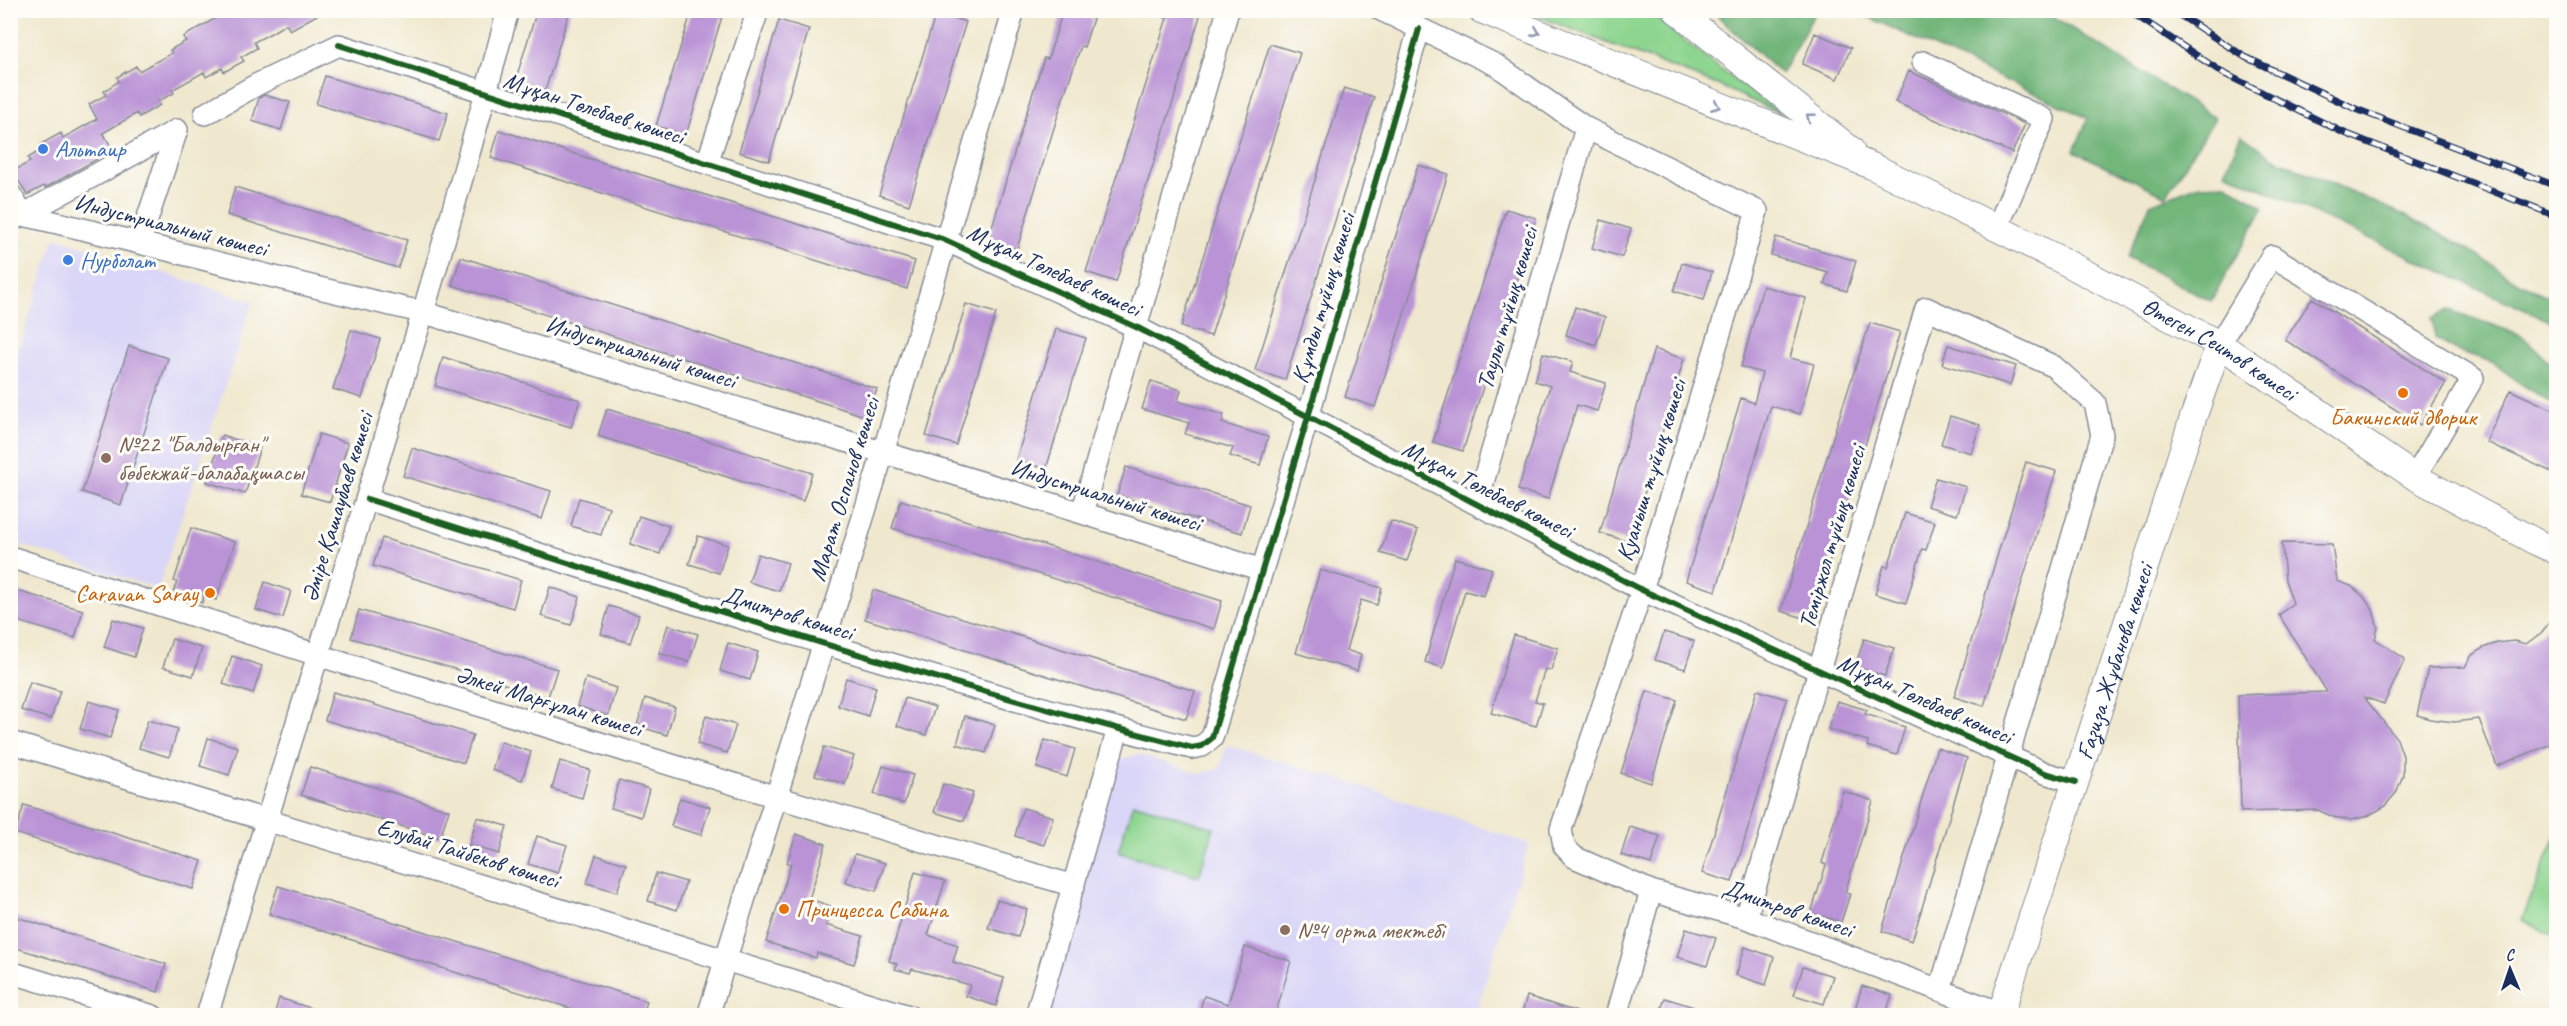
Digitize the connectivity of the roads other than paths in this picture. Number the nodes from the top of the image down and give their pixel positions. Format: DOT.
graph roads {
  1 [pos="507,10"];
  2 [pos="758,10"];
  3 [pos="1014,10"];
  4 [pos="1228,10"];
  5 [pos="1381,10"];
  6 [pos="1481,10"];
  7 [pos="1676,10"];
  8 [pos="1419,29"];
  9 [pos="1923,62"];
  10 [pos="486,92"];
  11 [pos="205,114"];
  12 [pos="1586,128"];
  13 [pos="706,163"];
  14 [pos="1872,166"];
  15 [pos="10,194"];
  16 [pos="17,218"];
  17 [pos="1997,228"];
  18 [pos="945,240"];
  19 [pos="140,241"];
  20 [pos="422,312"];
  21 [pos="1136,327"];
  22 [pos="2219,344"];
  23 [pos="1308,417"];
  24 [pos="883,453"];
  25 [pos="2415,477"];
  26 [pos="367,499"];
  27 [pos="1477,503"];
  28 [pos="1082,513"];
  29 [pos="2556,550"];
  30 [pos="10,557"];
  31 [pos="1262,570"];
  32 [pos="1642,590"];
  33 [pos="824,644"];
  34 [pos="318,657"];
  35 [pos="1820,672"];
  36 [pos="1118,729"];
  37 [pos="10,742"];
  38 [pos="1202,746"];
  39 [pos="2008,756"];
  40 [pos="2076,782"];
  41 [pos="776,798"];
  42 [pos="266,818"];
  43 [pos="1564,846"];
  44 [pos="1074,886"];
  45 [pos="1651,891"];
  46 [pos="1746,918"];
  47 [pos="726,958"];
  48 [pos="10,972"];
  49 [pos="1940,990"];
  50 [pos="2000,1014"];
  51 [pos="153,1016"];
  52 [pos="207,1016"];
  53 [pos="708,1016"];
  54 [pos="909,1016"];
  55 [pos="1036,1016"];
  56 [pos="1616,1016"];
  1 -- 10 [label="street, Әміре Қашаубаев көшесі"];
  2 -- 13 [label="street"];
  3 -- 18 [label="street, Марат Оспанов көшесі"];
  4 -- 21 [label="street"];
  5 -- 8 [label="street"];
  6 -- 14 [label="main road, one-way"];
  14 -- 7 [label="main road, one-way"];
  8 -- 12 [label="street"];
  8 -- 23 [label="street, Құмды тұйық көшесі"];
  9 -- 17 [label="street"];
  10 -- 11 [label="street, Мұқан Төлебаев көшесі"];
  10 -- 13 [label="street, Мұқан Төлебаев көшесі"];
  10 -- 20 [label="street, Әміре Қашаубаев көшесі"];
  12 -- 27 [label="street, Таулы тұйық көшесі"];
  12 -- 32 [label="street, Қуаныш тұйық көшесі"];
  13 -- 18 [label="street, Мұқан Төлебаев көшесі"];
  14 -- 17 [label="main road, Өтеген Сеитов көшесі"];
  15 -- 16 [label="street"];
  16 -- 19 [label="street, Индустриальный көшесі"];
  16 -- 19 [label="street"];
  17 -- 22 [label="main road, Өтеген Сеитов көшесі"];
  18 -- 21 [label="street, Мұқан Төлебаев көшесі"];
  18 -- 24 [label="street, Марат Оспанов көшесі"];
  19 -- 20 [label="street, Индустриальный көшесі"];
  20 -- 24 [label="street, Индустриальный көшесі"];
  20 -- 26 [label="street, Әміре Қашаубаев көшесі"];
  21 -- 23 [label="street, Мұқан Төлебаев көшесі"];
  21 -- 28 [label="street"];
  22 -- 25 [label="main road, Өтеген Сеитов көшесі"];
  22 -- 25 [label="street"];
  22 -- 40 [label="main road, Ғазиза Жұбанова көшесі"];
  23 -- 27 [label="street, Мұқан Төлебаев көшесі"];
  23 -- 31 [label="street, Құмды тұйық көшесі"];
  24 -- 28 [label="street, Индустриальный көшесі"];
  24 -- 33 [label="street, Марат Оспанов көшесі"];
  25 -- 29 [label="main road, Өтеген Сеитов көшесі"];
  26 -- 33 [label="street, Дмитров көшесі"];
  26 -- 34 [label="street, Әміре Қашаубаев көшесі"];
  27 -- 32 [label="street, Мұқан Төлебаев көшесі"];
  28 -- 31 [label="street, Индустриальный көшесі"];
  30 -- 34 [label="street, Әлкей Марғұлан көшесі"];
  31 -- 38 [label="street, Құмды тұйық көшесі"];
  32 -- 35 [label="street, Мұқан Төлебаев көшесі"];
  32 -- 43 [label="street, Қуаныш тұйық көшесі"];
  33 -- 36 [label="street, Дмитров көшесі"];
  33 -- 41 [label="street, Марат Оспанов көшесі"];
  34 -- 41 [label="street, Әлкей Марғұлан көшесі"];
  34 -- 42 [label="street, Әміре Қашаубаев көшесі"];
  35 -- 39 [label="street, Мұқан Төлебаев көшесі"];
  35 -- 39 [label="street, Теміржол тұйық көшесі"];
  35 -- 46 [label="street, Теміржол тұйық көшесі"];
  36 -- 38 [label="street, Дмитров көшесі"];
  36 -- 44 [label="street"];
  37 -- 42 [label="street, Елубай Тайбеков көшесі"];
  39 -- 40 [label="street, Мұқан Төлебаев көшесі"];
  39 -- 49 [label="street"];
  40 -- 50 [label="main road, Ғазиза Жұбанова көшесі"];
  41 -- 44 [label="street, Әлкей Марғұлан көшесі"];
  41 -- 47 [label="street, Марат Оспанов көшесі"];
  42 -- 47 [label="street, Елубай Тайбеков көшесі"];
  42 -- 52 [label="street, Әміре Қашаубаев көшесі"];
  43 -- 45 [label="street, Дмитров көшесі"];
  44 -- 55 [label="street"];
  45 -- 46 [label="street, Дмитров көшесі"];
  45 -- 56 [label="street"];
  46 -- 49 [label="street, Дмитров көшесі"];
  47 -- 53 [label="street, Марат Оспанов көшесі"];
  47 -- 54 [label="street, Елубай Тайбеков көшесі"];
  48 -- 51 [label="street"];
  49 -- 50 [label="street, Дмитров көшесі"];
}
